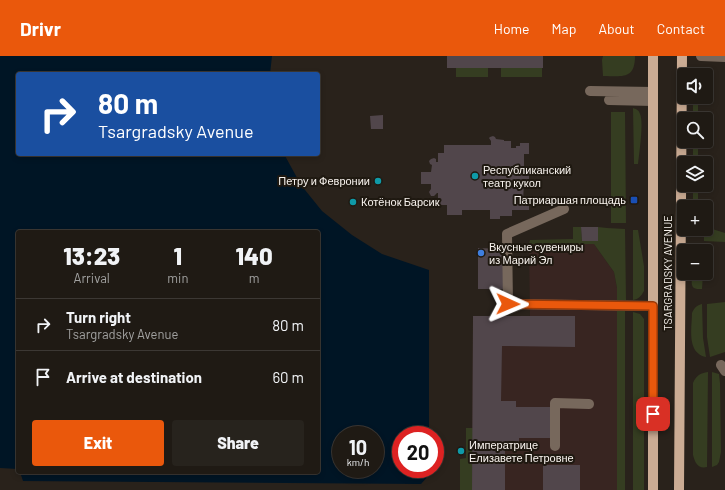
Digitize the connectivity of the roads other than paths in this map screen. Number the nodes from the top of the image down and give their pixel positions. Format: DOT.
graph roads {
  1 [pos="653,56"];
  2 [pos="682,56"];
  3 [pos="701,56"];
  4 [pos="725,57"];
  5 [pos="590,91"];
  6 [pos="653,96"];
  7 [pos="608,100"];
  8 [pos="564,209"];
  9 [pos="653,306"];
  10 [pos="589,404"];
  11 [pos="555,446"];
  12 [pos="653,490"];
  13 [pos="679,490"];
  1 -- 6 [label="main road, TSARGRADSKY AVENUE"];
  2 -- 13 [label="main road, TSARGRADSKY AVENUE"];
  3 -- 4 [label="street"];
  5 -- 6 [label="street"];
  6 -- 7 [label="street"];
  6 -- 9 [label="main road, TSARGRADSKY AVENUE"];
  8 -- 9 [label="street"];
  9 -- 12 [label="main road, TSARGRADSKY AVENUE"];
  10 -- 11 [label="street"];
}
